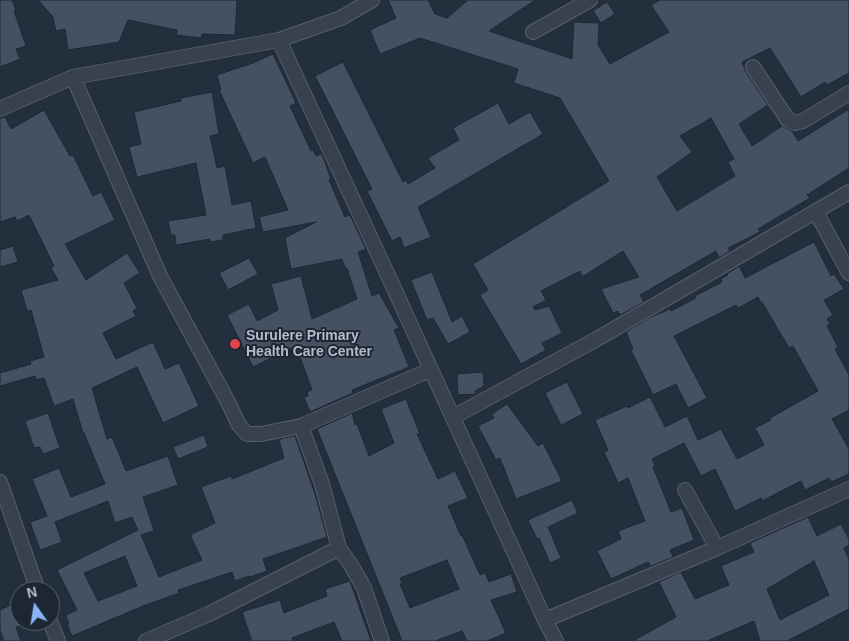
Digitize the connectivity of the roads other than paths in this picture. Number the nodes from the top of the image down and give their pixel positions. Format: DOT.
graph roads {
  1 [pos="372,0"];
  2 [pos="590,0"];
  3 [pos="533,32"];
  4 [pos="279,40"];
  5 [pos="753,67"];
  6 [pos="73,77"];
  7 [pos="849,92"];
  8 [pos="0,109"];
  9 [pos="849,192"];
  10 [pos="816,212"];
  11 [pos="849,273"];
  12 [pos="430,370"];
  13 [pos="453,417"];
  14 [pos="301,426"];
  15 [pos="0,482"];
  16 [pos="849,489"];
  17 [pos="685,490"];
  18 [pos="340,548"];
  19 [pos="718,548"];
  20 [pos="35,581"];
  21 [pos="545,620"];
  22 [pos="146,641"];
  23 [pos="382,641"];
  24 [pos="556,641"];
  1 -- 4 [label="street"];
  2 -- 3 [label="street"];
  4 -- 6 [label="street"];
  4 -- 12 [label="street"];
  5 -- 7 [label="street"];
  6 -- 8 [label="street"];
  6 -- 14 [label="street"];
  9 -- 10 [label="street"];
  10 -- 11 [label="street"];
  10 -- 13 [label="street"];
  12 -- 13 [label="street"];
  12 -- 14 [label="street"];
  13 -- 21 [label="street"];
  14 -- 18 [label="street"];
  15 -- 20 [label="street"];
  16 -- 19 [label="street"];
  17 -- 19 [label="street"];
  18 -- 22 [label="street"];
  18 -- 23 [label="street"];
  19 -- 21 [label="street"];
  21 -- 24 [label="street"];
}
